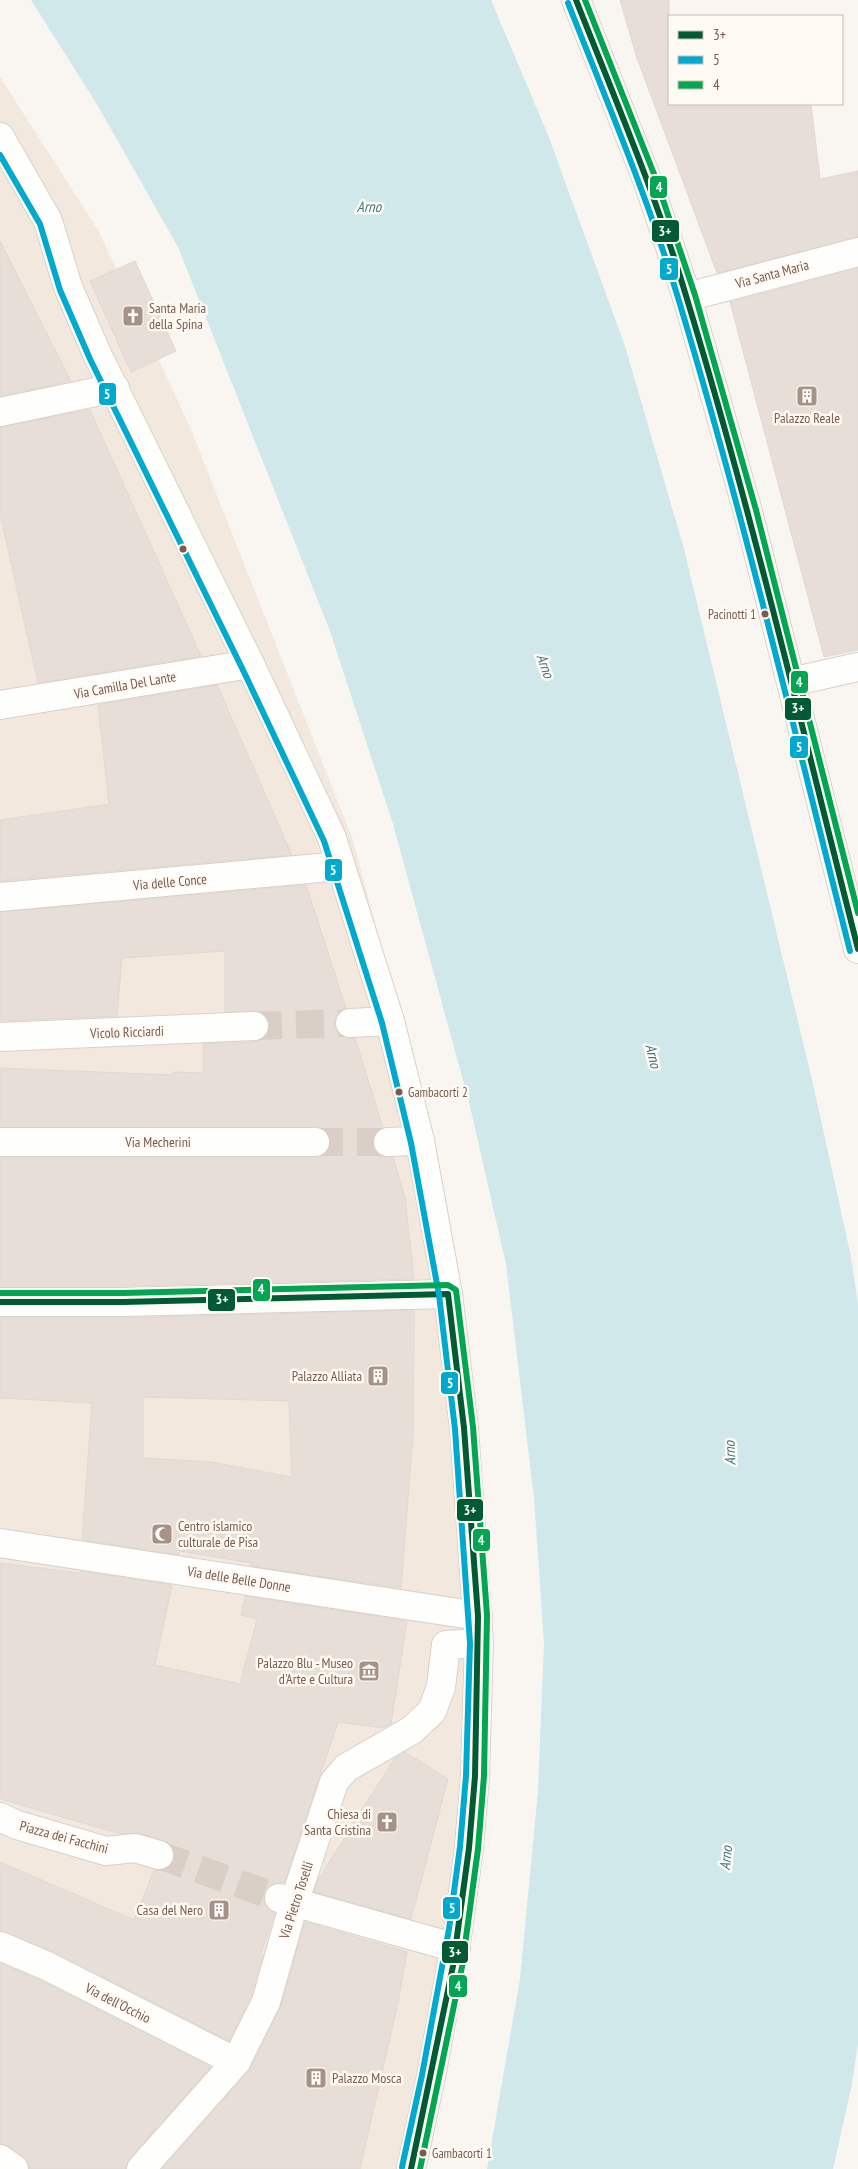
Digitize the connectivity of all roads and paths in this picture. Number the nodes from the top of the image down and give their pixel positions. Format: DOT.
graph roads {
  1 [pos="576,0"];
  2 [pos="0,137"];
  3 [pos="858,252"];
  4 [pos="687,298"];
  5 [pos="116,388"];
  6 [pos="0,412"];
  7 [pos="250,664"];
  8 [pos="858,667"];
  9 [pos="791,682"];
  10 [pos="0,705"];
  11 [pos="341,866"];
  12 [pos="0,897"];
  13 [pos="858,949"];
  14 [pos="390,1021"];
  15 [pos="350,1022"];
  16 [pos="254,1026"];
  17 [pos="0,1037"];
  18 [pos="420,1141"];
  19 [pos="0,1142"];
  20 [pos="315,1142"];
  21 [pos="388,1142"];
  22 [pos="448,1294"];
  23 [pos="0,1302"];
  24 [pos="0,1543"];
  25 [pos="478,1616"];
  26 [pos="479,1643"];
  27 [pos="0,1817"];
  28 [pos="159,1855"];
  29 [pos="286,1901"];
  30 [pos="456,1948"];
  31 [pos="1,1949"];
  32 [pos="236,2062"];
  33 [pos="0,2159"];
  34 [pos="14,2169"];
  35 [pos="141,2169"];
  36 [pos="411,2169"];
  1 -- 4 [label="street"];
  2 -- 5 [label="street"];
  3 -- 4 [label="street, Via Santa Maria"];
  4 -- 9 [label="street"];
  5 -- 6 [label="street"];
  5 -- 7 [label="street"];
  7 -- 10 [label="street, Via Camilla Del Lante"];
  7 -- 11 [label="street"];
  8 -- 9 [label="street"];
  9 -- 13 [label="street"];
  11 -- 12 [label="street, Via delle Conce"];
  11 -- 14 [label="street"];
  14 -- 15 [label="street"];
  14 -- 18 [label="street"];
  16 -- 17 [label="street, Vicolo Ricciardi"];
  18 -- 21 [label="street"];
  18 -- 22 [label="street"];
  19 -- 20 [label="street, Via Mecherini"];
  22 -- 23 [label="street"];
  22 -- 25 [label="street"];
  24 -- 25 [label="street, Via delle Belle Donne"];
  25 -- 26 [label="street"];
  26 -- 29 [label="street, Via Pietro Toselli"];
  26 -- 30 [label="street"];
  27 -- 28 [label="street, Piazza dei Facchini"];
  29 -- 30 [label="street"];
  29 -- 32 [label="street, Via Pietro Toselli"];
  30 -- 36 [label="street"];
  31 -- 32 [label="street, Via dell'Occhio"];
  32 -- 35 [label="street, Via Pietro Toselli"];
  33 -- 34 [label="street"];
}
